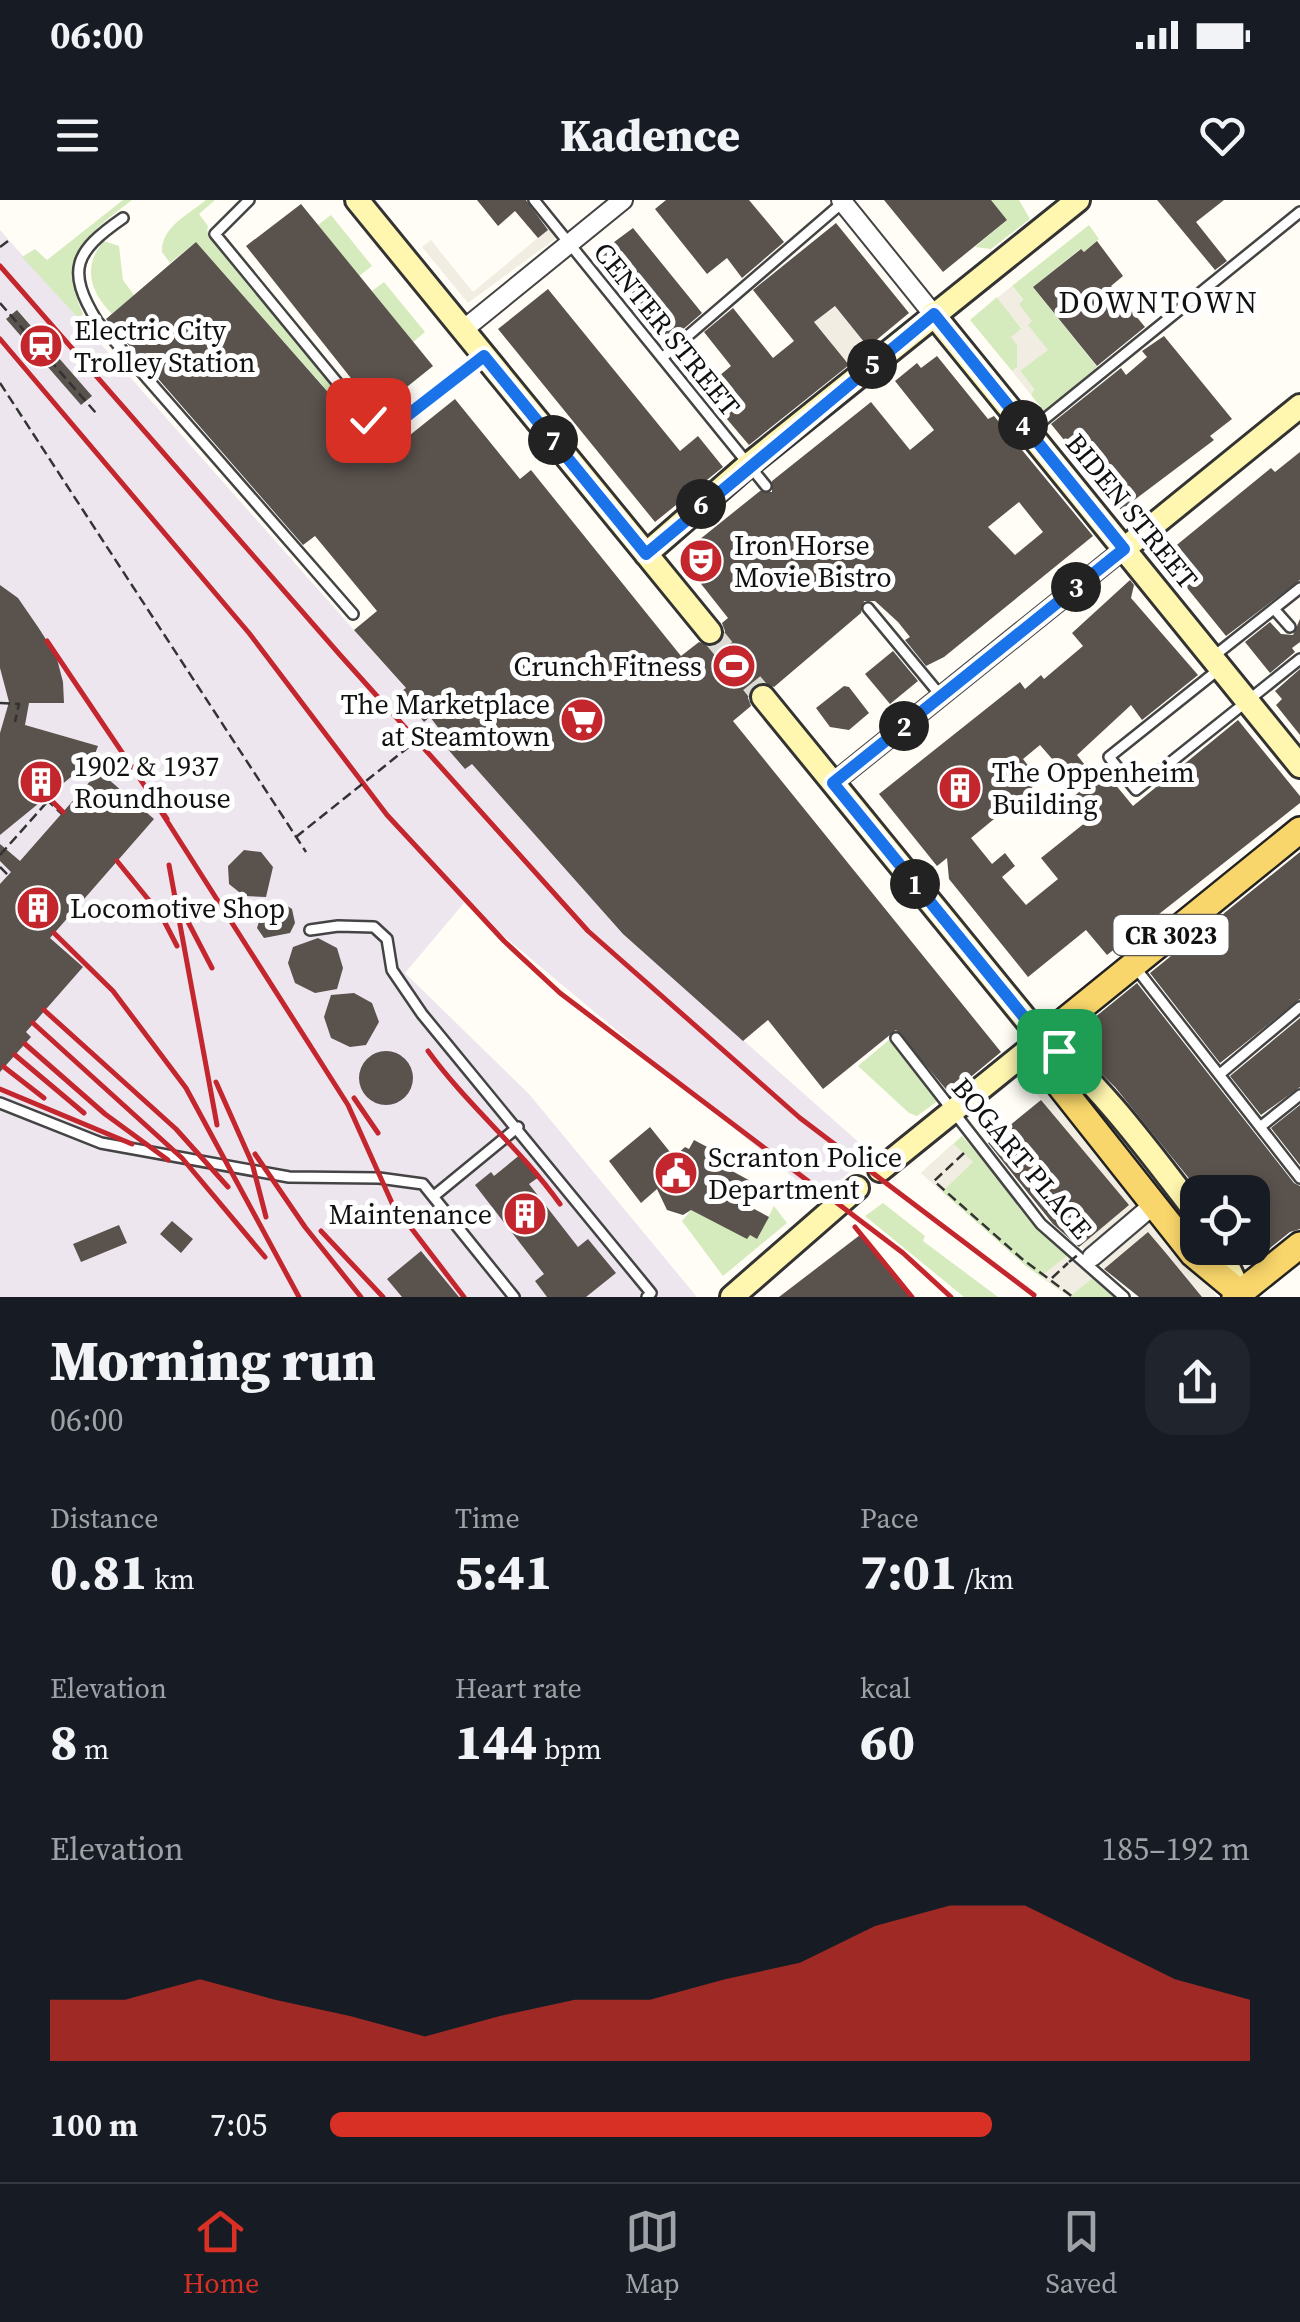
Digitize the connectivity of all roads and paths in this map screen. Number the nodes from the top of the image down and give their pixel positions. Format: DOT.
graph roads {
  1 [pos="249,200"];
  2 [pos="357,200"];
  3 [pos="534,200"];
  4 [pos="623,200"];
  5 [pos="1078,200"];
  6 [pos="842,201"];
  7 [pos="1300,212"];
  8 [pos="122,218"];
  9 [pos="8,241"];
  10 [pos="569,244"];
  11 [pos="0,247"];
  12 [pos="0,303"];
  13 [pos="934,314"];
  14 [pos="462,330"];
  15 [pos="484,356"];
  16 [pos="662,358"];
  17 [pos="0,383"];
  18 [pos="1300,406"];
  19 [pos="96,413"];
  20 [pos="1029,432"];
  21 [pos="748,466"];
  22 [pos="766,486"];
  23 [pos="1124,549"];
  24 [pos="646,554"];
  25 [pos="1300,588"];
  26 [pos="868,608"];
  27 [pos="1274,608"];
  28 [pos="353,614"];
  29 [pos="1290,627"];
  30 [pos="710,632"];
  31 [pos="1300,659"];
  32 [pos="1216,663"];
  33 [pos="941,696"];
  34 [pos="762,697"];
  35 [pos="1246,700"];
  36 [pos="0,703"];
  37 [pos="15,722"];
  38 [pos="436,725"];
  39 [pos="1300,766"];
  40 [pos="833,783"];
  41 [pos="62,814"];
  42 [pos="1300,830"];
  43 [pos="296,838"];
  44 [pos="1,839"];
  45 [pos="9,845"];
  46 [pos="306,852"];
  47 [pos="0,855"];
  48 [pos="0,867"];
  49 [pos="8,874"];
  50 [pos="310,930"];
  51 [pos="1134,965"];
  52 [pos="1300,1007"];
  53 [pos="896,1038"];
  54 [pos="1042,1039"];
  55 [pos="1220,1074"];
  56 [pos="1300,1095"];
  57 [pos="0,1102"];
  58 [pos="951,1113"];
  59 [pos="518,1127"];
  60 [pos="1260,1128"];
  61 [pos="964,1153"];
  62 [pos="880,1170"];
  63 [pos="1300,1178"];
  64 [pos="857,1188"];
  65 [pos="1180,1192"];
  66 [pos="434,1196"];
  67 [pos="1152,1206"];
  68 [pos="1300,1246"];
  69 [pos="1085,1255"];
  70 [pos="1226,1265"];
  71 [pos="1050,1280"];
  72 [pos="1239,1296"];
  73 [pos="514,1297"];
  74 [pos="646,1297"];
  75 [pos="732,1297"];
  76 [pos="1074,1297"];
  77 [pos="1124,1297"];
  1 -- 15 [label="lane"];
  2 -- 14 [label="main road"];
  3 -- 10 [label="lane, CENTER STREET"];
  4 -- 10 [label="street"];
  5 -- 13 [label="main road"];
  6 -- 13 [label="street, BIDEN STREET"];
  6 -- 16 [label="lane"];
  7 -- 20 [label="lane"];
  8 -- 28 [label="lane"];
  9 -- 11 [label="path"];
  10 -- 14 [label="street"];
  10 -- 16 [label="lane, CENTER STREET"];
  12 -- 19 [label="path"];
  13 -- 20 [label="main road, BIDEN STREET"];
  13 -- 21 [label="main road"];
  14 -- 15 [label="main road"];
  15 -- 24 [label="main road"];
  16 -- 21 [label="lane, CENTER STREET"];
  17 -- 43 [label="path"];
  18 -- 23 [label="main road"];
  20 -- 23 [label="main road, BIDEN STREET"];
  21 -- 22 [label="lane, CENTER STREET"];
  21 -- 24 [label="main road"];
  23 -- 32 [label="main road, BIDEN STREET"];
  23 -- 33 [label="street"];
  24 -- 30 [label="main road"];
  25 -- 27 [label="lane"];
  26 -- 33 [label="lane"];
  27 -- 29 [label="lane"];
  27 -- 32 [label="lane"];
  31 -- 35 [label="lane"];
  32 -- 35 [label="main road, BIDEN STREET"];
  32 -- 35 [label="lane"];
  33 -- 40 [label="street"];
  34 -- 40 [label="main road"];
  35 -- 39 [label="main road, BIDEN STREET"];
  36 -- 37 [label="path"];
  38 -- 43 [label="path, bridge"];
  40 -- 54 [label="main road"];
  41 -- 45 [label="path"];
  42 -- 51 [label="main road, CR 3023"];
  43 -- 46 [label="path"];
  44 -- 45 [label="path"];
  45 -- 47 [label="path"];
  48 -- 49 [label="path"];
  50 -- 59 [label="lane"];
  51 -- 54 [label="main road, CR 3023"];
  51 -- 55 [label="lane"];
  52 -- 55 [label="lane"];
  53 -- 58 [label="lane, BOGART PLACE"];
  54 -- 58 [label="main road"];
  54 -- 65 [label="main road"];
  54 -- 72 [label="main road"];
  55 -- 60 [label="lane"];
  56 -- 60 [label="lane"];
  57 -- 66 [label="lane"];
  58 -- 62 [label="main road"];
  58 -- 77 [label="lane, BOGART PLACE"];
  59 -- 66 [label="lane"];
  59 -- 74 [label="lane"];
  60 -- 63 [label="lane"];
  61 -- 71 [label="path"];
  64 -- 75 [label="main road"];
  66 -- 73 [label="lane"];
  67 -- 69 [label="street"];
  68 -- 72 [label="main road"];
  69 -- 71 [label="path, bridge"];
  70 -- 72 [label="main road"];
  71 -- 76 [label="path"];
}
